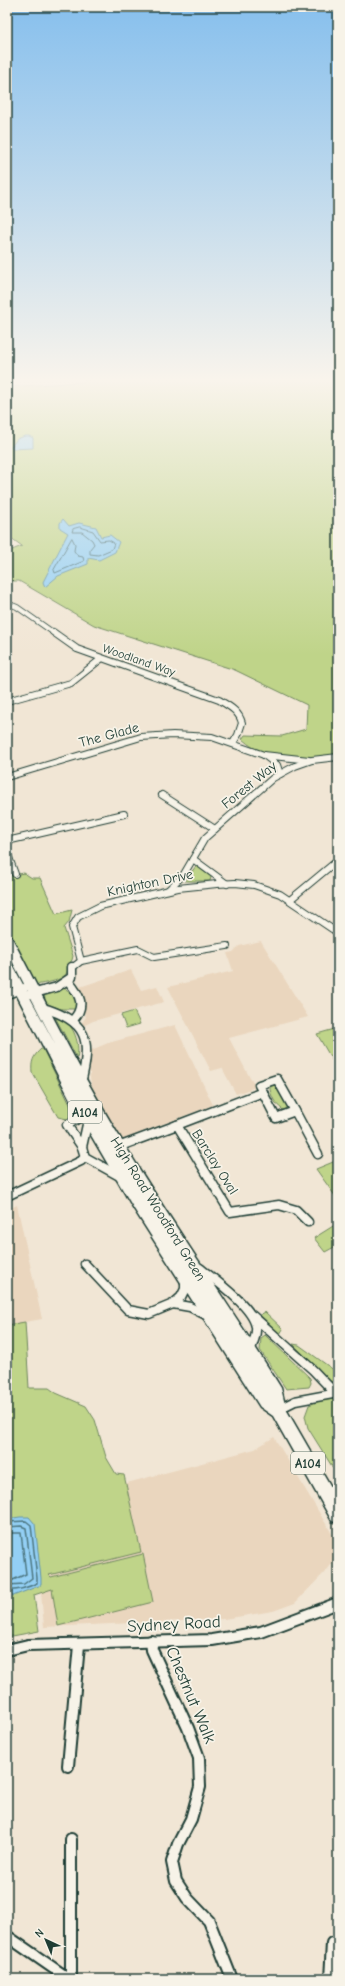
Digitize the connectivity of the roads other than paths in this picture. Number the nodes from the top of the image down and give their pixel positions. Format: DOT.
graph roads {
  1 [pos="7,603"];
  2 [pos="101,658"];
  3 [pos="7,701"];
  4 [pos="233,743"];
  5 [pos="264,755"];
  6 [pos="338,757"];
  7 [pos="312,760"];
  8 [pos="280,774"];
  9 [pos="7,776"];
  10 [pos="162,795"];
  11 [pos="124,814"];
  12 [pos="214,829"];
  13 [pos="7,841"];
  14 [pos="7,852"];
  15 [pos="193,859"];
  16 [pos="338,860"];
  17 [pos="15,874"];
  18 [pos="227,885"];
  19 [pos="168,890"];
  20 [pos="291,898"];
  21 [pos="338,933"];
  22 [pos="7,940"];
  23 [pos="227,946"];
  24 [pos="81,962"];
  25 [pos="7,965"];
  26 [pos="68,982"];
  27 [pos="27,991"];
  28 [pos="7,994"];
  29 [pos="43,1008"];
  30 [pos="73,1020"];
  31 [pos="81,1083"];
  32 [pos="262,1092"];
  33 [pos="295,1111"];
  34 [pos="87,1116"];
  35 [pos="177,1126"];
  36 [pos="82,1147"];
  37 [pos="118,1147"];
  38 [pos="318,1154"];
  39 [pos="85,1157"];
  40 [pos="124,1179"];
  41 [pos="7,1196"];
  42 [pos="308,1222"];
  43 [pos="186,1256"];
  44 [pos="85,1264"];
  45 [pos="181,1271"];
  46 [pos="173,1304"];
  47 [pos="251,1315"];
  48 [pos="216,1325"];
  49 [pos="250,1351"];
  50 [pos="337,1393"];
  51 [pos="278,1410"];
  52 [pos="338,1515"];
  53 [pos="338,1603"];
  54 [pos="151,1641"];
  55 [pos="79,1645"];
  56 [pos="7,1650"];
  57 [pos="68,1766"];
  58 [pos="71,1839"];
  59 [pos="7,1936"];
  60 [pos="332,1943"];
  61 [pos="70,1979"];
  62 [pos="232,1979"];
  63 [pos="330,1979"];
  1 -- 2 [label="street, Woodland Way"];
  2 -- 3 [label="street"];
  2 -- 4 [label="street, Woodland Way"];
  4 -- 5 [label="street, The Glade"];
  4 -- 9 [label="street, The Glade"];
  5 -- 7 [label="street, The Glade"];
  5 -- 8 [label="street, The Glade"];
  6 -- 7 [label="street, Forest Way"];
  7 -- 8 [label="street, Forest Way"];
  8 -- 12 [label="street, Forest Way"];
  10 -- 12 [label="street"];
  11 -- 13 [label="street"];
  12 -- 15 [label="street, Forest Way"];
  14 -- 17 [label="street"];
  15 -- 18 [label="street"];
  15 -- 19 [label="street, Forest Way"];
  16 -- 20 [label="street"];
  18 -- 19 [label="street, Knighton Drive"];
  18 -- 20 [label="street, Knighton Drive"];
  19 -- 24 [label="street, Knighton Drive"];
  20 -- 21 [label="street, Knighton Drive"];
  22 -- 27 [label="main road, High Road Woodford Green / A104"];
  23 -- 24 [label="street"];
  24 -- 26 [label="street"];
  25 -- 27 [label="main road, High Road Woodford Green / A104"];
  26 -- 27 [label="street"];
  26 -- 30 [label="street"];
  27 -- 28 [label="street"];
  27 -- 29 [label="main road, High Road Woodford Green / A104"];
  27 -- 34 [label="main road, High Road Woodford Green / A104"];
  29 -- 30 [label="street"];
  29 -- 31 [label="main road, High Road Woodford Green / A104"];
  30 -- 31 [label="street"];
  31 -- 37 [label="main road, High Road Woodford Green / A104"];
  32 -- 33 [label="street"];
  32 -- 33 [label="street, Barclay Oval"];
  32 -- 35 [label="street, Barclay Oval"];
  33 -- 38 [label="street"];
  34 -- 36 [label="street"];
  34 -- 36 [label="street"];
  34 -- 40 [label="main road, High Road Woodford Green / A104"];
  35 -- 37 [label="street, Barclay Oval"];
  35 -- 42 [label="street, Barclay Oval"];
  36 -- 39 [label="street"];
  37 -- 43 [label="main road, High Road Woodford Green / A104"];
  39 -- 40 [label="street"];
  39 -- 41 [label="street"];
  40 -- 45 [label="main road, High Road Woodford Green / A104"];
  43 -- 47 [label="street"];
  43 -- 49 [label="main road, High Road Woodford Green / A104"];
  44 -- 46 [label="street"];
  45 -- 46 [label="street"];
  45 -- 48 [label="main road, High Road Woodford Green / A104"];
  46 -- 48 [label="street"];
  47 -- 49 [label="street"];
  47 -- 50 [label="street"];
  48 -- 51 [label="main road, High Road Woodford Green / A104"];
  49 -- 51 [label="main road, High Road Woodford Green / A104"];
  50 -- 51 [label="street"];
  51 -- 52 [label="main road, High Road Woodford Green / A104"];
  53 -- 54 [label="street, Sydney Road"];
  54 -- 55 [label="street, Sydney Road"];
  54 -- 62 [label="street, Chestnut Walk"];
  55 -- 56 [label="street, Sydney Road"];
  55 -- 57 [label="street"];
  58 -- 61 [label="street"];
  59 -- 61 [label="street"];
  60 -- 63 [label="street"];
}
